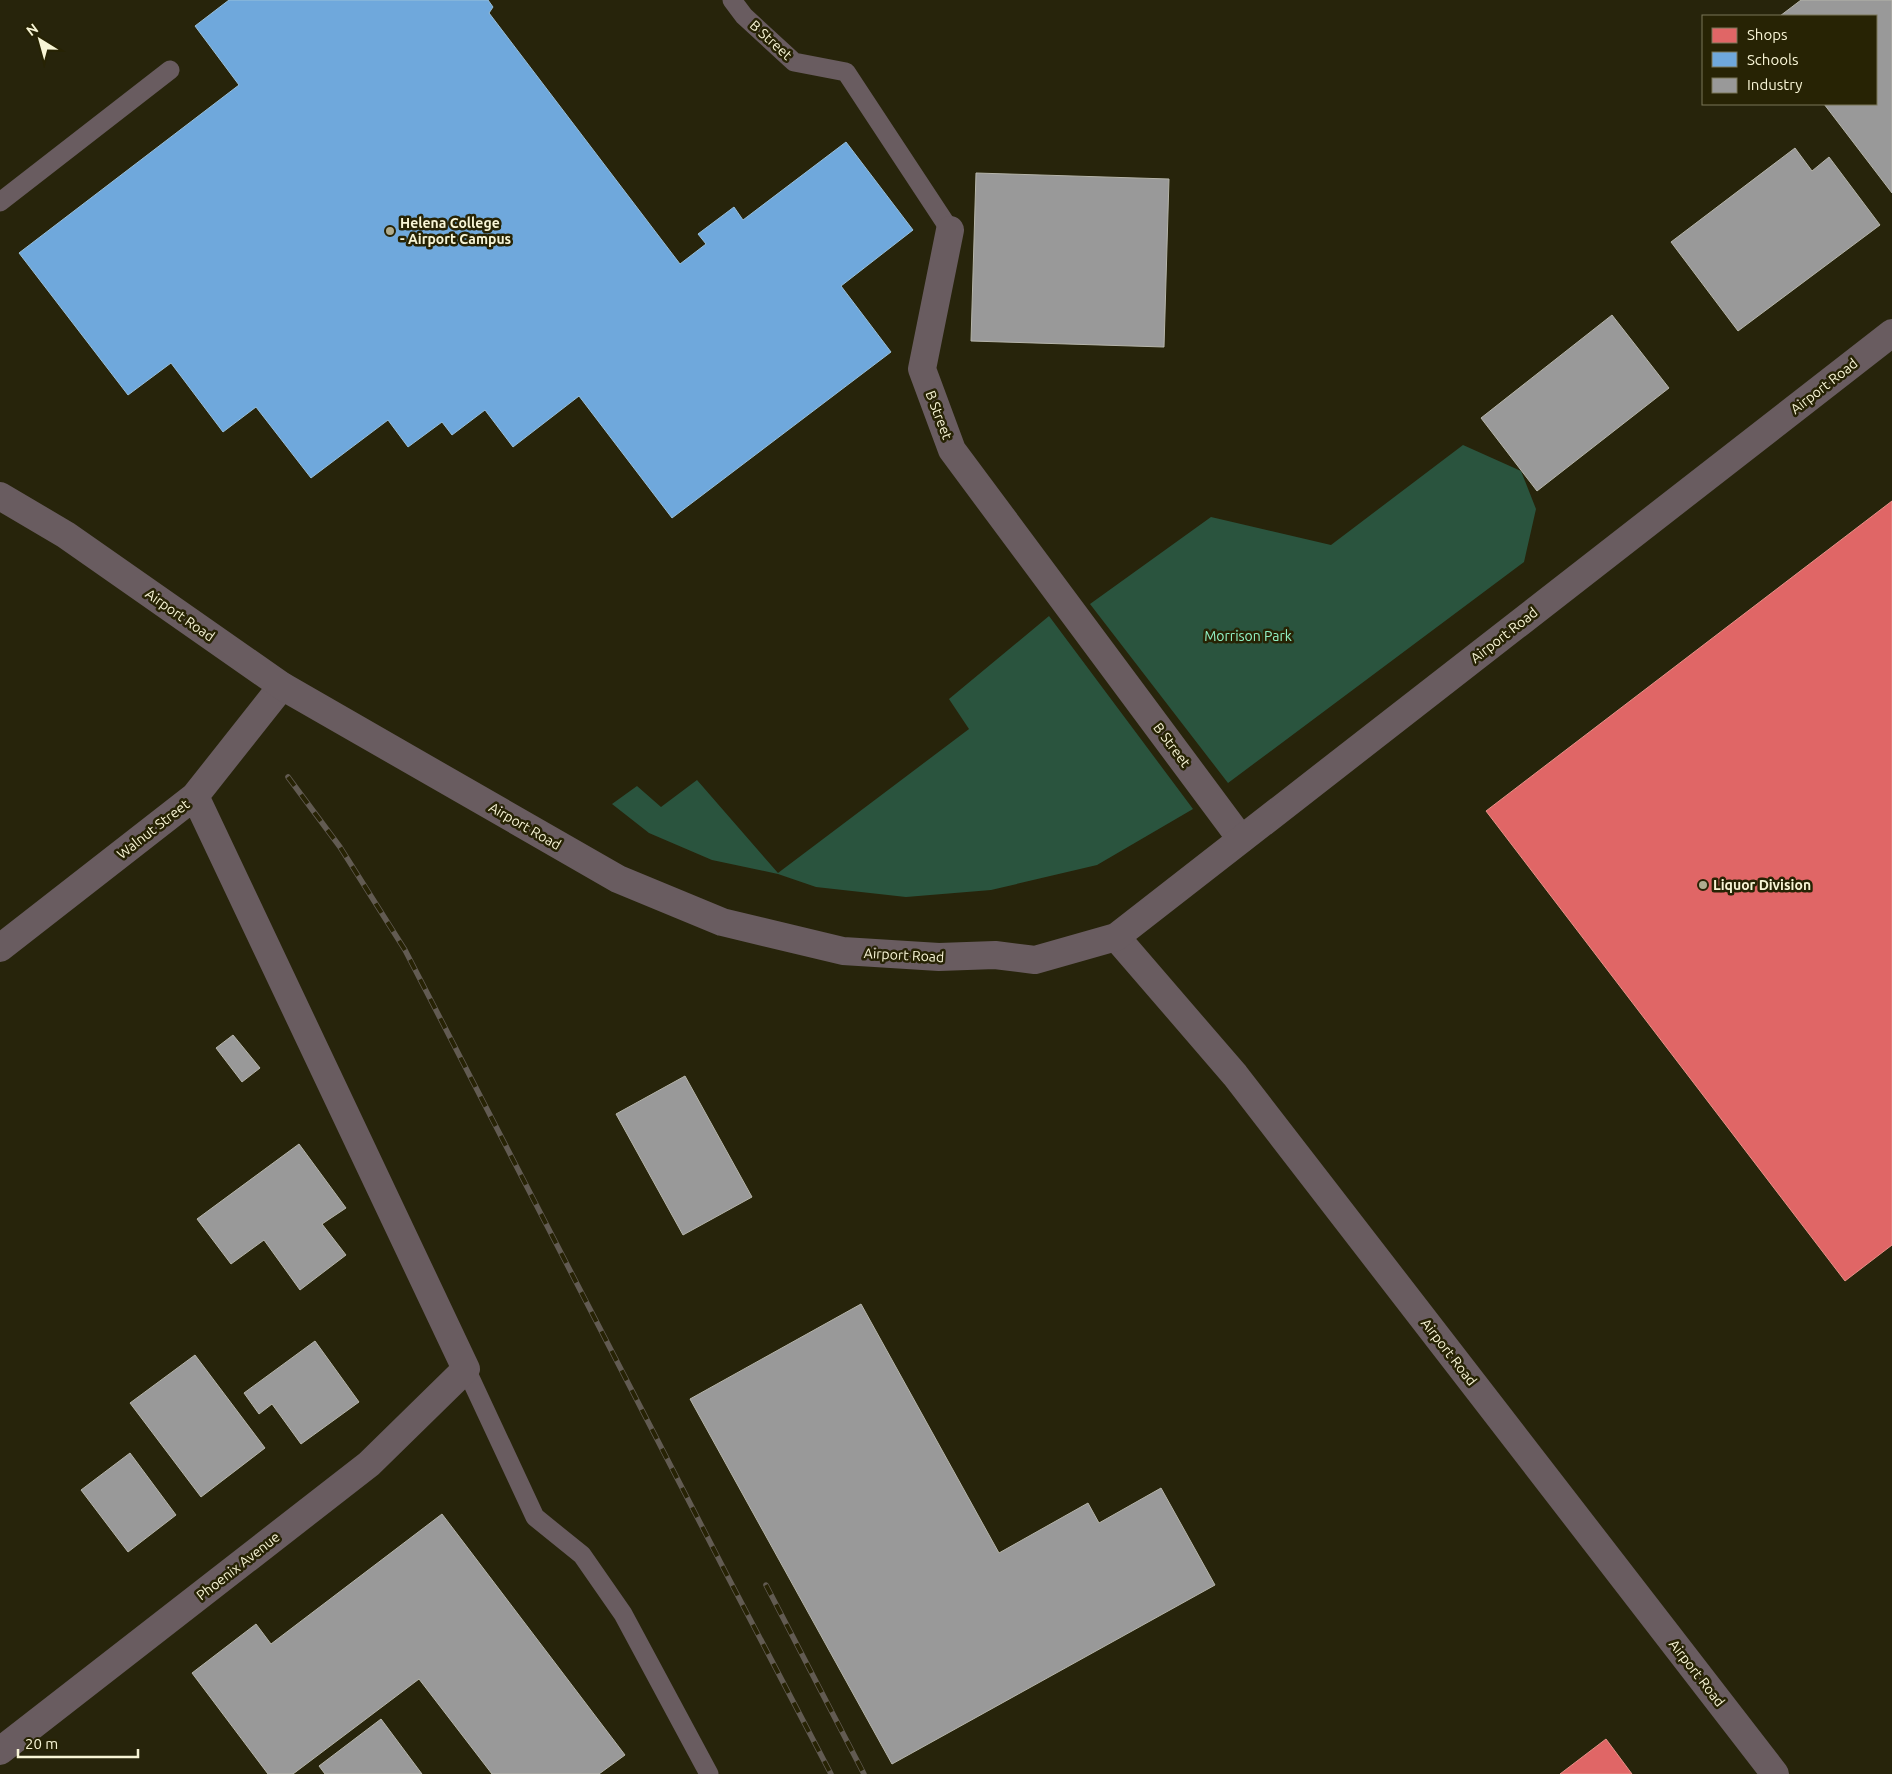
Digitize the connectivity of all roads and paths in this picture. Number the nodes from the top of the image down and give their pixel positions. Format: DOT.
graph roads {
  1 [pos="732,0"];
  2 [pos="170,70"];
  3 [pos="0,202"];
  4 [pos="950,230"];
  5 [pos="1892,333"];
  6 [pos="0,496"];
  7 [pos="282,686"];
  8 [pos="195,796"];
  9 [pos="1241,839"];
  10 [pos="1116,937"];
  11 [pos="0,948"];
  12 [pos="466,1369"];
  13 [pos="0,1751"];
  14 [pos="709,1774"];
  15 [pos="1775,1774"];
  1 -- 4 [label="lane, B Street"];
  2 -- 3 [label="lane"];
  4 -- 9 [label="street, B Street"];
  5 -- 9 [label="street, Airport Road"];
  6 -- 7 [label="street, Airport Road"];
  7 -- 8 [label="street, Walnut Street"];
  7 -- 10 [label="street, Airport Road"];
  8 -- 11 [label="street, Walnut Street"];
  8 -- 12 [label="street"];
  9 -- 10 [label="street, Airport Road"];
  10 -- 15 [label="street, Airport Road"];
  12 -- 13 [label="street, Phoenix Avenue"];
  12 -- 14 [label="lane"];
}
